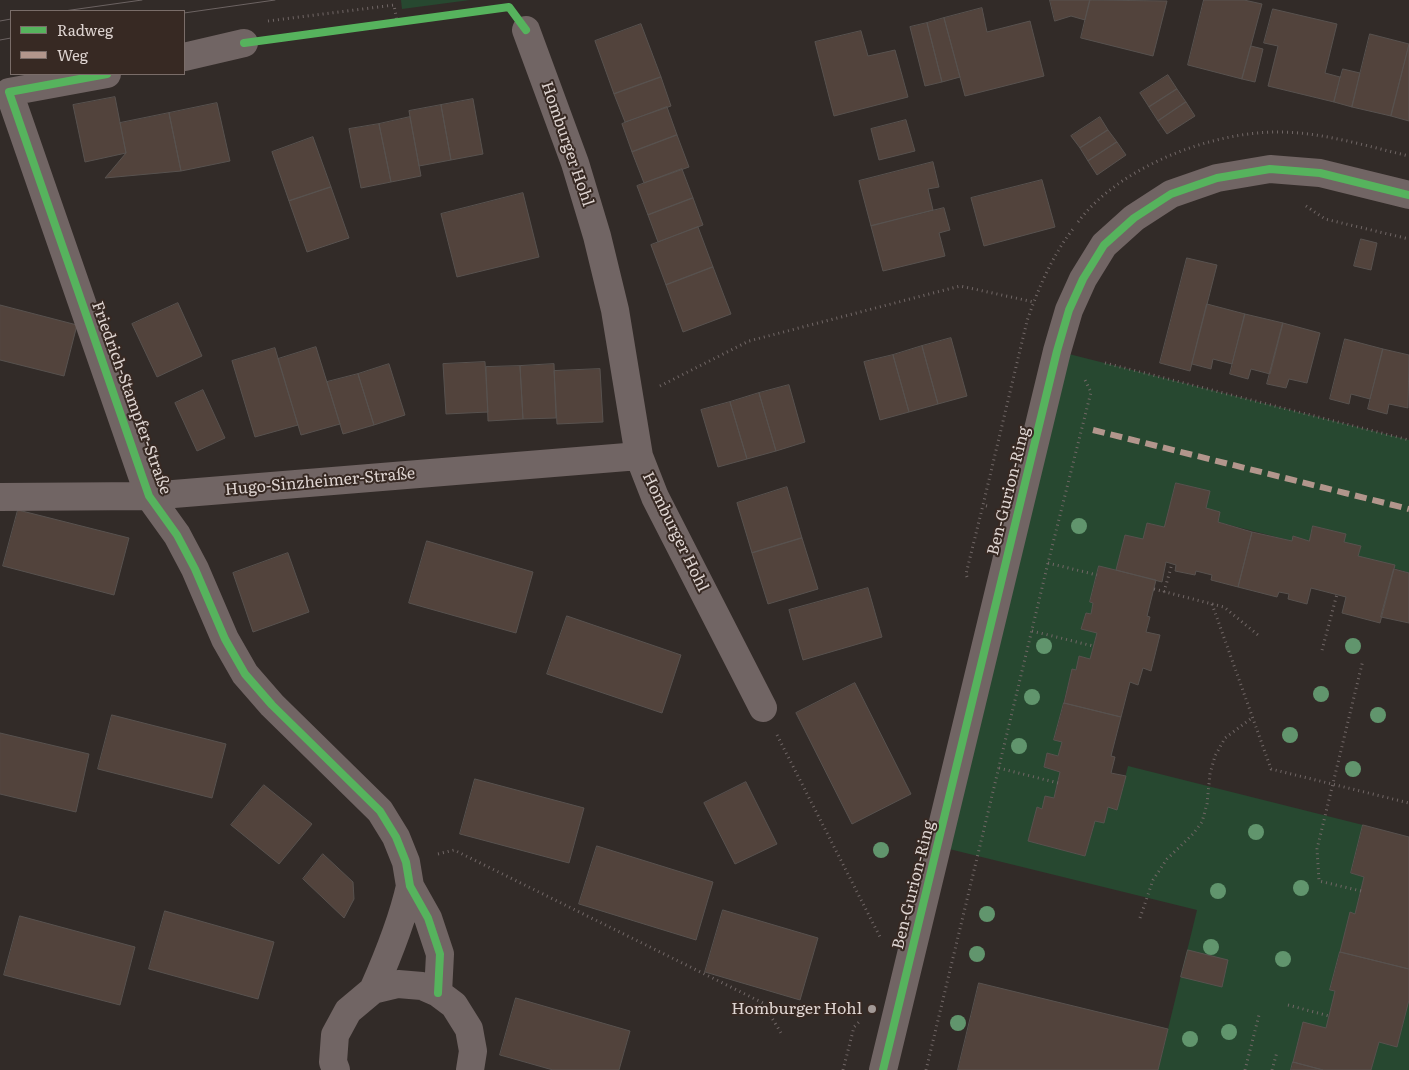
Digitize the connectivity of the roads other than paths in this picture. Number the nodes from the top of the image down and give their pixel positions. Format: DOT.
graph roads {
  1 [pos="526,30"];
  2 [pos="244,43"];
  3 [pos="185,57"];
  4 [pos="102,75"];
  5 [pos="1409,195"];
  6 [pos="639,456"];
  7 [pos="149,496"];
  8 [pos="0,497"];
  9 [pos="763,708"];
  10 [pos="408,874"];
  11 [pos="374,990"];
  12 [pos="438,993"];
  13 [pos="336,1070"];
  14 [pos="470,1070"];
  15 [pos="883,1070"];
  1 -- 6 [label="street, Homburger Hohl"];
  2 -- 3 [label="street"];
  4 -- 7 [label="street, Friedrich-Stampfer-Straße"];
  5 -- 15 [label="street, Ben-Gurion-Ring"];
  6 -- 7 [label="street, Hugo-Sinzheimer-Straße"];
  6 -- 9 [label="street, Homburger Hohl"];
  7 -- 8 [label="street, Hugo-Sinzheimer-Straße"];
  7 -- 10 [label="street, Friedrich-Stampfer-Straße"];
  10 -- 11 [label="street"];
  10 -- 12 [label="street, Friedrich-Stampfer-Straße"];
  11 -- 12 [label="street"];
  11 -- 13 [label="street"];
  12 -- 14 [label="street"];
}
